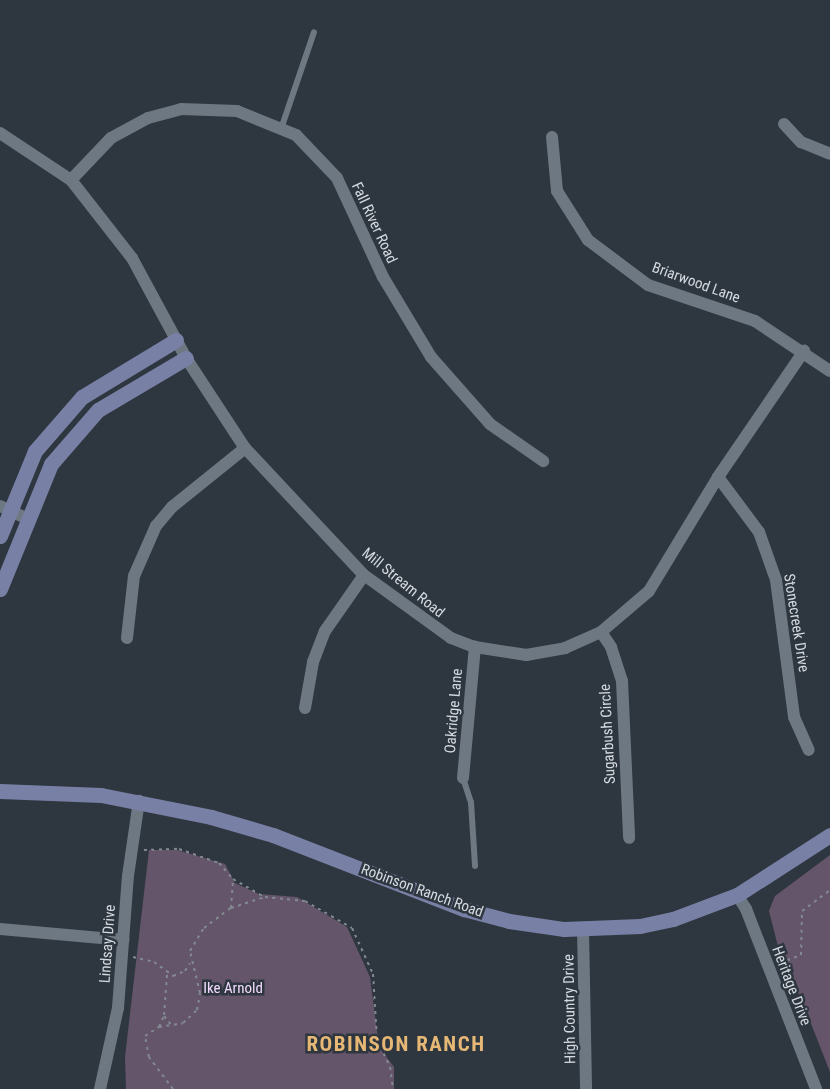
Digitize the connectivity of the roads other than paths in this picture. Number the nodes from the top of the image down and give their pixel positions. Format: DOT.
graph roads {
  1 [pos="314,32"];
  2 [pos="784,124"];
  3 [pos="281,129"];
  4 [pos="0,133"];
  5 [pos="552,137"];
  6 [pos="830,154"];
  7 [pos="71,180"];
  8 [pos="176,340"];
  9 [pos="804,351"];
  10 [pos="186,358"];
  11 [pos="830,371"];
  12 [pos="245,448"];
  13 [pos="543,461"];
  14 [pos="718,477"];
  15 [pos="5,508"];
  16 [pos="26,518"];
  17 [pos="0,536"];
  18 [pos="364,575"];
  19 [pos="0,589"];
  20 [pos="601,632"];
  21 [pos="127,638"];
  22 [pos="475,647"];
  23 [pos="305,708"];
  24 [pos="809,750"];
  25 [pos="463,778"];
  26 [pos="0,791"];
  27 [pos="139,801"];
  28 [pos="830,835"];
  29 [pos="628,838"];
  30 [pos="475,867"];
  31 [pos="737,895"];
  32 [pos="0,929"];
  33 [pos="583,929"];
  34 [pos="124,940"];
  35 [pos="100,1089"];
  36 [pos="586,1089"];
  37 [pos="816,1089"];
  1 -- 3 [label="lane"];
  2 -- 6 [label="street"];
  3 -- 7 [label="street, Fall River Road"];
  3 -- 13 [label="street, Fall River Road"];
  4 -- 7 [label="street, Mill Stream Road"];
  5 -- 9 [label="street, Briarwood Lane"];
  7 -- 8 [label="street, Mill Stream Road"];
  8 -- 10 [label="street, Mill Stream Road"];
  8 -- 15 [label="street"];
  9 -- 11 [label="street, Briarwood Lane"];
  9 -- 14 [label="street, Mill Stream Road"];
  10 -- 12 [label="street, Mill Stream Road"];
  10 -- 16 [label="street"];
  12 -- 18 [label="street, Mill Stream Road"];
  12 -- 21 [label="street"];
  14 -- 20 [label="street, Mill Stream Road"];
  14 -- 24 [label="street, Stonecreek Drive"];
  15 -- 16 [label="street"];
  15 -- 17 [label="street"];
  16 -- 19 [label="street"];
  18 -- 22 [label="street, Mill Stream Road"];
  18 -- 23 [label="street"];
  20 -- 22 [label="street, Mill Stream Road"];
  20 -- 29 [label="street, Sugarbush Circle"];
  22 -- 25 [label="street, Oakridge Lane"];
  25 -- 30 [label="lane"];
  26 -- 27 [label="street, Robinson Ranch Road"];
  27 -- 33 [label="street, Robinson Ranch Road"];
  27 -- 34 [label="street, Lindsay Drive"];
  28 -- 31 [label="street, Robinson Ranch Road"];
  31 -- 33 [label="street, Robinson Ranch Road"];
  31 -- 37 [label="street, Heritage Drive"];
  32 -- 34 [label="street"];
  33 -- 36 [label="street, High Country Drive"];
  34 -- 35 [label="street, Lindsay Drive"];
}
